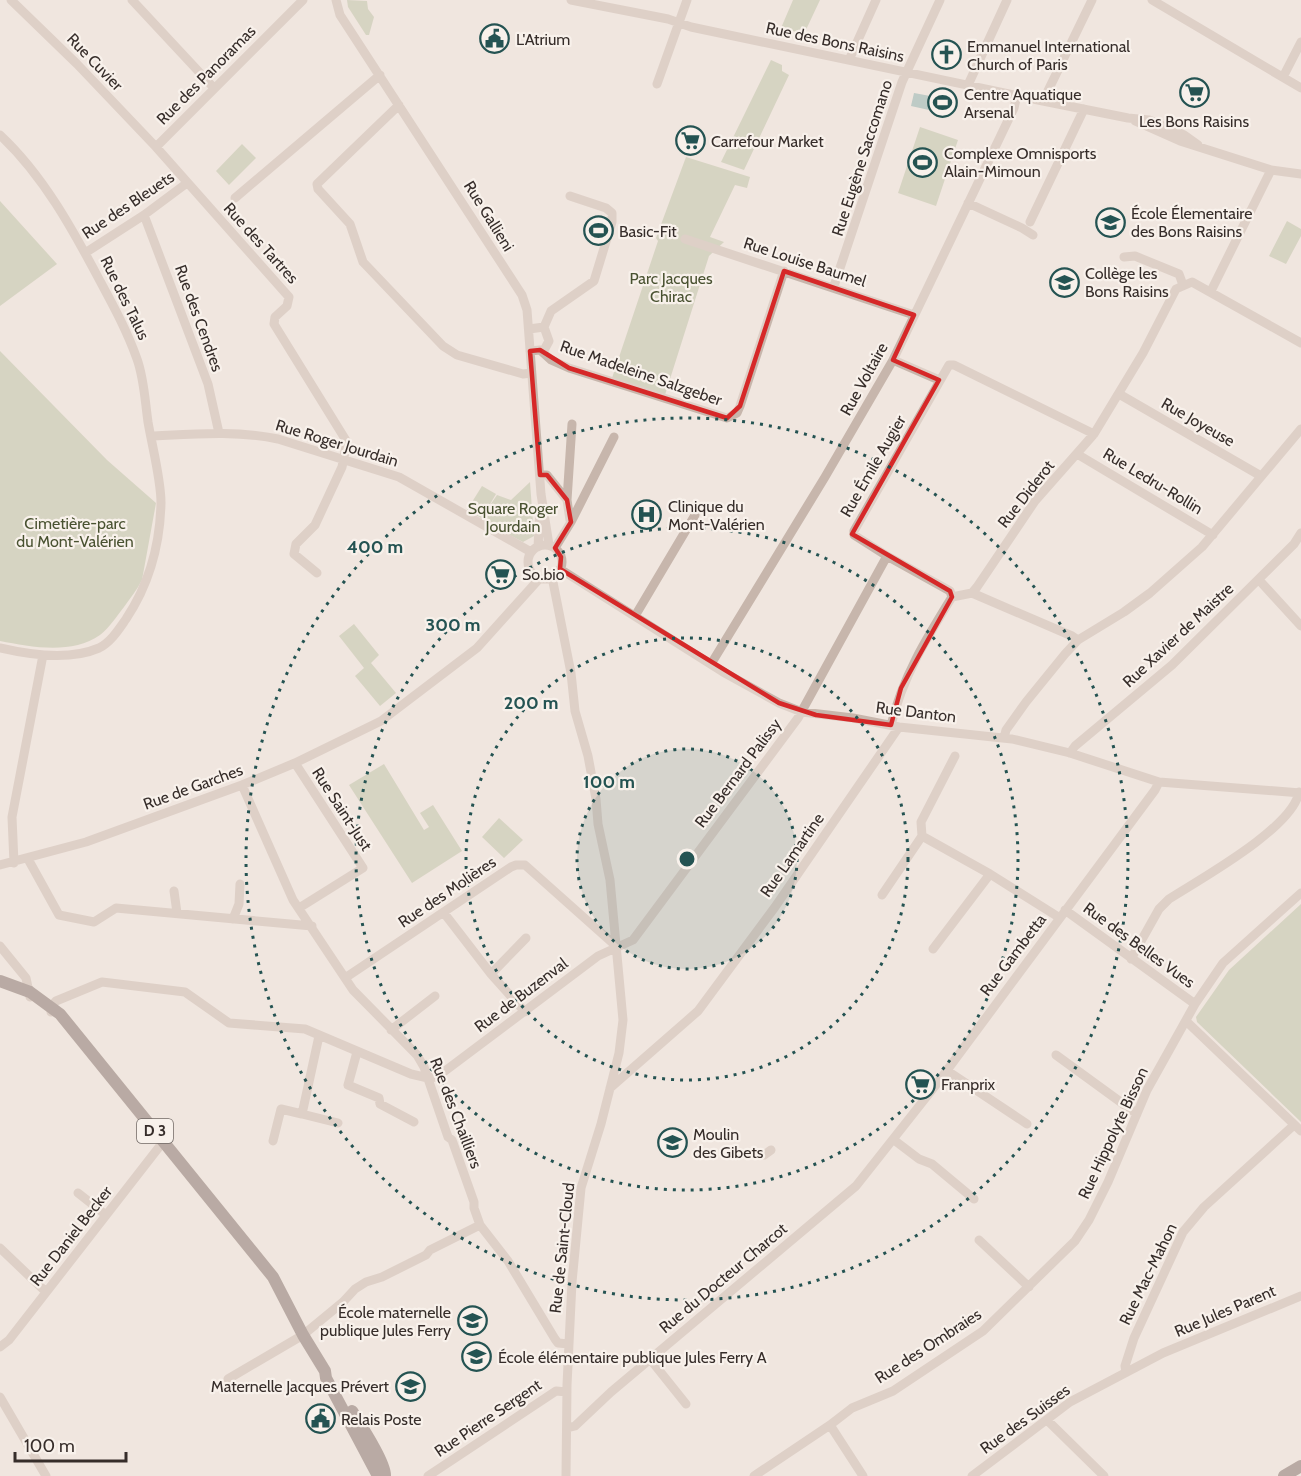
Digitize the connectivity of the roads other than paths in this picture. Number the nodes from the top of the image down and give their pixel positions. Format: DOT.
graph roads {
  1 [pos="11,0"];
  2 [pos="132,0"];
  3 [pos="303,0"];
  4 [pos="336,0"];
  5 [pos="571,0"];
  6 [pos="687,0"];
  7 [pos="876,0"];
  8 [pos="940,0"];
  9 [pos="1007,0"];
  10 [pos="1092,0"];
  11 [pos="1152,0"];
  12 [pos="678,27"];
  13 [pos="1301,42"];
  14 [pos="849,60"];
  15 [pos="906,72"];
  16 [pos="380,75"];
  17 [pos="1283,77"];
  18 [pos="657,84"];
  19 [pos="968,85"];
  20 [pos="214,88"];
  21 [pos="1301,88"];
  22 [pos="1017,95"];
  23 [pos="1044,101"];
  24 [pos="399,105"];
  25 [pos="1084,109"];
  26 [pos="0,135"];
  27 [pos="156,147"];
  28 [pos="1271,170"];
  29 [pos="1301,174"];
  30 [pos="187,183"];
  31 [pos="570,196"];
  32 [pos="235,198"];
  33 [pos="968,203"];
  34 [pos="144,215"];
  35 [pos="1030,222"];
  36 [pos="1033,235"];
  37 [pos="685,239"];
  38 [pos="85,253"];
  39 [pos="1124,257"];
  40 [pos="784,271"];
  41 [pos="1187,283"];
  42 [pos="834,286"];
  43 [pos="1211,291"];
  44 [pos="914,315"];
  45 [pos="544,327"];
  46 [pos="529,329"];
  47 [pos="1300,340"];
  48 [pos="530,351"];
  49 [pos="543,352"];
  50 [pos="893,360"];
  51 [pos="531,373"];
  52 [pos="939,380"];
  53 [pos="1119,394"];
  54 [pos="573,424"];
  55 [pos="1301,429"];
  56 [pos="219,433"];
  57 [pos="1094,434"];
  58 [pos="151,436"];
  59 [pos="614,437"];
  60 [pos="1077,454"];
  61 [pos="343,460"];
  62 [pos="540,475"];
  63 [pos="1262,476"];
  64 [pos="541,494"];
  65 [pos="567,500"];
  66 [pos="695,515"];
  67 [pos="571,522"];
  68 [pos="1301,533"];
  69 [pos="1213,535"];
  70 [pos="552,547"];
  71 [pos="534,550"];
  72 [pos="887,556"];
  73 [pos="560,569"];
  74 [pos="317,573"];
  75 [pos="552,577"];
  76 [pos="540,578"];
  77 [pos="1259,579"];
  78 [pos="972,592"];
  79 [pos="952,597"];
  80 [pos="635,616"];
  81 [pos="1301,626"];
  82 [pos="1078,640"];
  83 [pos="0,648"];
  84 [pos="43,656"];
  85 [pos="711,664"];
  86 [pos="802,712"];
  87 [pos="895,726"];
  88 [pos="1004,738"];
  89 [pos="1070,753"];
  90 [pos="955,756"];
  91 [pos="296,763"];
  92 [pos="1159,782"];
  93 [pos="242,785"];
  94 [pos="1300,793"];
  95 [pos="922,836"];
  96 [pos="28,859"];
  97 [pos="14,863"];
  98 [pos="0,865"];
  99 [pos="990,874"];
  100 [pos="240,884"];
  101 [pos="174,891"];
  102 [pos="1301,893"];
  103 [pos="882,895"];
  104 [pos="299,908"];
  105 [pos="177,913"];
  106 [pos="444,913"];
  107 [pos="1062,914"];
  108 [pos="233,920"];
  109 [pos="312,926"];
  110 [pos="526,938"];
  111 [pos="634,939"];
  112 [pos="0,946"];
  113 [pos="617,947"];
  114 [pos="933,949"];
  115 [pos="1131,959"];
  116 [pos="490,974"];
  117 [pos="345,978"];
  118 [pos="0,981"];
  119 [pos="0,986"];
  120 [pos="30,996"];
  121 [pos="435,996"];
  122 [pos="1195,1004"];
  123 [pos="51,1010"];
  124 [pos="525,1012"];
  125 [pos="1186,1021"];
  126 [pos="391,1030"];
  127 [pos="319,1036"];
  128 [pos="357,1052"];
  129 [pos="1056,1055"];
  130 [pos="616,1067"];
  131 [pos="946,1070"];
  132 [pos="630,1071"];
  133 [pos="428,1078"];
  134 [pos="610,1089"];
  135 [pos="302,1114"];
  136 [pos="1137,1114"];
  137 [pos="414,1122"];
  138 [pos="338,1123"];
  139 [pos="1027,1124"];
  140 [pos="1298,1128"];
  141 [pos="273,1141"];
  142 [pos="163,1142"];
  143 [pos="892,1142"];
  144 [pos="78,1193"];
  145 [pos="974,1198"];
  146 [pos="106,1215"];
  147 [pos="480,1225"];
  148 [pos="0,1248"];
  149 [pos="975,1251"];
  150 [pos="1049,1268"];
  151 [pos="1029,1287"];
  152 [pos="46,1292"];
  153 [pos="1301,1296"];
  154 [pos="303,1335"];
  155 [pos="568,1344"];
  156 [pos="0,1347"];
  157 [pos="1160,1355"];
  158 [pos="650,1359"];
  159 [pos="325,1371"];
  160 [pos="1126,1372"];
  161 [pos="228,1379"];
  162 [pos="567,1392"];
  163 [pos="0,1397"];
  164 [pos="686,1404"];
  165 [pos="1047,1420"];
  166 [pos="830,1425"];
  167 [pos="567,1428"];
  168 [pos="1301,1466"];
  169 [pos="46,1476"];
  170 [pos="378,1476"];
  171 [pos="385,1476"];
  172 [pos="428,1476"];
  173 [pos="566,1476"];
  174 [pos="754,1476"];
  175 [pos="863,1476"];
  176 [pos="972,1476"];
  177 [pos="1104,1476"];
  178 [pos="1286,1476"];
  1 -- 27 [label="street, Rue Cuvier"];
  2 -- 20 [label="street"];
  3 -- 20 [label="street, Rue des Panoramas"];
  4 -- 16 [label="street, Rue Gallieni"];
  5 -- 12 [label="street, Rue des Bons Raisins"];
  6 -- 12 [label="street"];
  7 -- 14 [label="street"];
  8 -- 15 [label="street, Rue Eugène Saccomano"];
  9 -- 19 [label="street"];
  10 -- 23 [label="street"];
  11 -- 17 [label="street"];
  12 -- 14 [label="street, Rue des Bons Raisins"];
  12 -- 18 [label="street"];
  13 -- 17 [label="street"];
  14 -- 15 [label="street, Rue des Bons Raisins"];
  15 -- 19 [label="street, Rue des Bons Raisins"];
  15 -- 42 [label="street, Rue Eugène Saccomano"];
  16 -- 24 [label="street, Rue Gallieni"];
  16 -- 32 [label="street"];
  17 -- 21 [label="street"];
  19 -- 22 [label="street, Rue des Bons Raisins"];
  20 -- 27 [label="street, Rue des Panoramas"];
  22 -- 23 [label="street, Rue des Bons Raisins"];
  22 -- 33 [label="street, Rue Voltaire"];
  23 -- 25 [label="street, Rue des Bons Raisins"];
  24 -- 46 [label="street, Rue Gallieni"];
  24 -- 51 [label="street"];
  25 -- 28 [label="street, Rue des Bons Raisins"];
  25 -- 35 [label="street"];
  26 -- 38 [label="street, Rue des Talus"];
  27 -- 30 [label="street, Rue des Tartres"];
  28 -- 29 [label="street, Rue des Bons Raisins"];
  28 -- 43 [label="street"];
  30 -- 34 [label="street, Rue des Bleuets"];
  30 -- 61 [label="street, Rue des Tartres"];
  31 -- 45 [label="street"];
  33 -- 36 [label="street"];
  33 -- 44 [label="street, Rue Voltaire"];
  34 -- 38 [label="street, Rue des Bleuets"];
  34 -- 56 [label="street, Rue des Cendres"];
  37 -- 40 [label="street, Rue Louise Baumel"];
  38 -- 58 [label="street, Rue des Talus"];
  39 -- 41 [label="street"];
  40 -- 42 [label="street, Rue Louise Baumel"];
  40 -- 49 [label="street, Rue Madeleine Salzgeber"];
  41 -- 43 [label="street"];
  41 -- 53 [label="street, Rue Diderot"];
  42 -- 44 [label="street, Rue Louise Baumel"];
  43 -- 47 [label="street"];
  44 -- 50 [label="street, Rue Voltaire"];
  45 -- 46 [label="street"];
  45 -- 49 [label="street"];
  46 -- 48 [label="street, Rue Gallieni"];
  48 -- 49 [label="street, Rue Madeleine Salzgeber"];
  48 -- 51 [label="street, Rue Gallieni"];
  50 -- 52 [label="street"];
  50 -- 85 [label="street, Rue Voltaire"];
  51 -- 62 [label="street, Rue Gallieni"];
  52 -- 57 [label="street"];
  52 -- 72 [label="street, Rue Émile Augier"];
  53 -- 57 [label="street, Rue Diderot"];
  53 -- 63 [label="street, Rue Joyeuse"];
  54 -- 65 [label="street"];
  55 -- 63 [label="street"];
  56 -- 58 [label="street, Rue Roger Jourdain"];
  56 -- 61 [label="street, Rue Roger Jourdain"];
  57 -- 60 [label="street, Rue Diderot"];
  58 -- 84 [label="street, Rue des Talus"];
  59 -- 67 [label="street"];
  60 -- 69 [label="street, Rue Ledru-Rollin"];
  60 -- 78 [label="street, Rue Diderot"];
  61 -- 71 [label="street, Rue Roger Jourdain"];
  61 -- 74 [label="street"];
  62 -- 64 [label="street, Rue Gallieni"];
  62 -- 65 [label="street"];
  63 -- 69 [label="street"];
  64 -- 70 [label="street, Rue Gallieni"];
  64 -- 71 [label="street, Rue Gallieni"];
  65 -- 67 [label="street"];
  66 -- 80 [label="street"];
  67 -- 70 [label="street"];
  68 -- 77 [label="street, Rue Xavier de Maistre"];
  69 -- 82 [label="street"];
  70 -- 71 [label="street"];
  70 -- 73 [label="street"];
  71 -- 76 [label="street"];
  72 -- 79 [label="street"];
  72 -- 86 [label="street"];
  73 -- 75 [label="street"];
  73 -- 80 [label="street, Rue Danton"];
  75 -- 76 [label="street"];
  75 -- 113 [label="street, Rue de Saint-Cloud"];
  76 -- 91 [label="street, Rue de Garches"];
  77 -- 81 [label="street"];
  77 -- 89 [label="street, Rue Xavier de Maistre"];
  78 -- 79 [label="street"];
  78 -- 82 [label="street"];
  79 -- 87 [label="street"];
  80 -- 85 [label="street, Rue Danton"];
  82 -- 88 [label="street"];
  83 -- 84 [label="street, Rue des Talus"];
  84 -- 97 [label="street"];
  85 -- 86 [label="street, Rue Danton"];
  86 -- 87 [label="street, Rue Danton"];
  86 -- 111 [label="street, Rue Bernard Palissy"];
  87 -- 88 [label="street, Rue Danton"];
  87 -- 132 [label="street, Rue Lamartine"];
  88 -- 89 [label="street, Rue Danton"];
  89 -- 92 [label="street, Rue Danton"];
  90 -- 95 [label="street"];
  91 -- 93 [label="street, Rue de Garches"];
  91 -- 104 [label="street, Rue Saint-Just"];
  92 -- 94 [label="street, Rue Danton"];
  92 -- 107 [label="street, Rue Gambetta"];
  93 -- 96 [label="street, Rue de Garches"];
  93 -- 104 [label="street, Rue des Chailliers"];
  94 -- 115 [label="street"];
  95 -- 99 [label="street, Rue des Belles Vues"];
  95 -- 103 [label="street"];
  96 -- 97 [label="street, Rue de Garches"];
  96 -- 105 [label="street"];
  97 -- 98 [label="street, Rue de Garches"];
  99 -- 107 [label="street, Rue des Belles Vues"];
  99 -- 114 [label="street"];
  100 -- 108 [label="street"];
  101 -- 105 [label="street"];
  102 -- 122 [label="street, Rue Hippolyte Bisson"];
  104 -- 109 [label="street, Rue des Chailliers"];
  105 -- 108 [label="street"];
  106 -- 113 [label="street, Rue des Molières"];
  106 -- 116 [label="street"];
  106 -- 117 [label="street, Rue des Molières"];
  107 -- 115 [label="street, Rue des Belles Vues"];
  107 -- 131 [label="street, Rue Gambetta"];
  108 -- 109 [label="street"];
  109 -- 117 [label="street, Rue des Chailliers"];
  110 -- 116 [label="street"];
  111 -- 113 [label="street, Rue de Buzenval"];
  112 -- 120 [label="street"];
  113 -- 124 [label="street, Rue de Buzenval"];
  113 -- 130 [label="street, Rue de Saint-Cloud"];
  115 -- 122 [label="street, Rue des Belles Vues"];
  116 -- 124 [label="street"];
  117 -- 126 [label="street, Rue des Chailliers"];
  118 -- 120 [label="main road, D 3"];
  119 -- 120 [label="main road, D 3"];
  120 -- 123 [label="main road, D 3"];
  121 -- 126 [label="street"];
  122 -- 125 [label="street, Rue Hippolyte Bisson"];
  123 -- 127 [label="street"];
  123 -- 142 [label="main road, D 3"];
  124 -- 133 [label="street, Rue de Buzenval"];
  125 -- 136 [label="street, Rue Hippolyte Bisson"];
  125 -- 140 [label="street"];
  126 -- 133 [label="street, Rue des Chailliers"];
  127 -- 128 [label="street"];
  127 -- 135 [label="street"];
  128 -- 133 [label="street"];
  128 -- 137 [label="street"];
  129 -- 136 [label="street"];
  130 -- 132 [label="street"];
  130 -- 134 [label="street, Rue de Saint-Cloud"];
  131 -- 139 [label="street"];
  131 -- 143 [label="street, Rue Gambetta"];
  132 -- 134 [label="street, Rue Lamartine"];
  133 -- 147 [label="street, Rue des Chailliers"];
  134 -- 155 [label="street, Rue de Saint-Cloud"];
  135 -- 138 [label="street"];
  135 -- 141 [label="street"];
  136 -- 150 [label="street, Rue Hippolyte Bisson"];
  140 -- 160 [label="street, Rue Mac-Mahon"];
  142 -- 146 [label="street, Rue Daniel Becker"];
  142 -- 154 [label="main road, D 3"];
  143 -- 145 [label="street"];
  143 -- 158 [label="street, Rue du Docteur Charcot"];
  144 -- 146 [label="street"];
  146 -- 152 [label="street, Rue Daniel Becker"];
  147 -- 154 [label="street"];
  147 -- 155 [label="street, Rue des Chailliers"];
  148 -- 152 [label="street"];
  149 -- 151 [label="street"];
  150 -- 151 [label="street, Rue des Ombraies"];
  151 -- 166 [label="street, Rue des Ombraies"];
  152 -- 156 [label="street, Rue Daniel Becker"];
  153 -- 157 [label="street, Rue Jules Parent"];
  154 -- 159 [label="main road, D 3"];
  154 -- 161 [label="street"];
  155 -- 162 [label="street, Rue de Saint-Cloud"];
  157 -- 160 [label="street, Rue des Suisses"];
  158 -- 164 [label="street"];
  158 -- 167 [label="street, Rue du Docteur Charcot"];
  159 -- 170 [label="main road, D 3"];
  159 -- 171 [label="main road, D 3"];
  160 -- 165 [label="street, Rue des Suisses"];
  162 -- 167 [label="street, Rue de Saint-Cloud"];
  162 -- 172 [label="street, Rue Pierre Sergent"];
  163 -- 169 [label="street"];
  165 -- 176 [label="street, Rue des Suisses"];
  165 -- 177 [label="street"];
  166 -- 174 [label="street, Rue des Ombraies"];
  166 -- 175 [label="street"];
  167 -- 173 [label="street, Rue de Saint-Cloud"];
  168 -- 178 [label="main road"];
}
